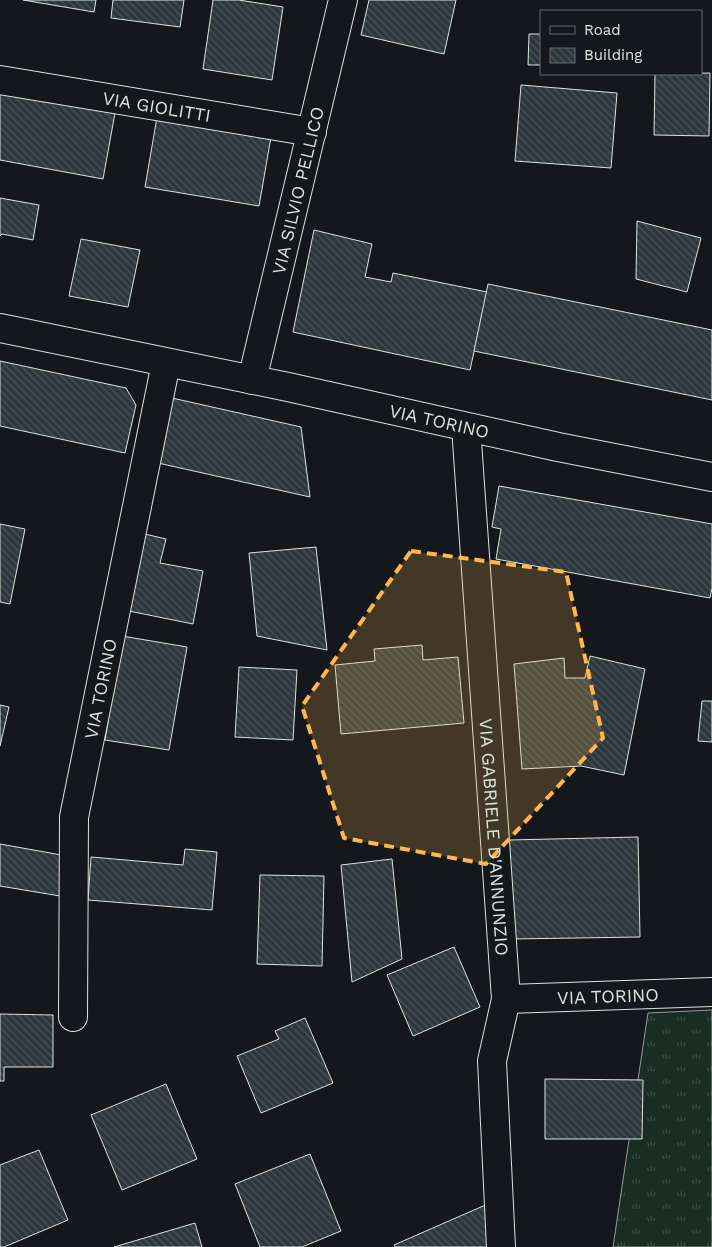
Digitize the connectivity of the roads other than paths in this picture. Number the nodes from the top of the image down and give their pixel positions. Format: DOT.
graph roads {
  1 [pos="343,0"];
  2 [pos="0,80"];
  3 [pos="312,132"];
  4 [pos="0,328"];
  5 [pos="166,362"];
  6 [pos="252,380"];
  7 [pos="466,427"];
  8 [pos="712,477"];
  9 [pos="712,992"];
  10 [pos="506,998"];
  11 [pos="73,1017"];
  12 [pos="501,1247"];
  1 -- 3 [label="street, VIA SILVIO PELLICO"];
  2 -- 3 [label="street, VIA GIOLITTI"];
  3 -- 6 [label="street, VIA SILVIO PELLICO"];
  4 -- 5 [label="street, VIA TORINO"];
  5 -- 6 [label="street, VIA TORINO"];
  5 -- 11 [label="street, VIA TORINO"];
  6 -- 7 [label="street, VIA TORINO"];
  7 -- 8 [label="street, VIA TORINO"];
  7 -- 10 [label="street, VIA GABRIELE D'ANNUNZIO"];
  9 -- 10 [label="street, VIA TORINO"];
  10 -- 12 [label="street, VIA GABRIELE D'ANNUNZIO"];
}
